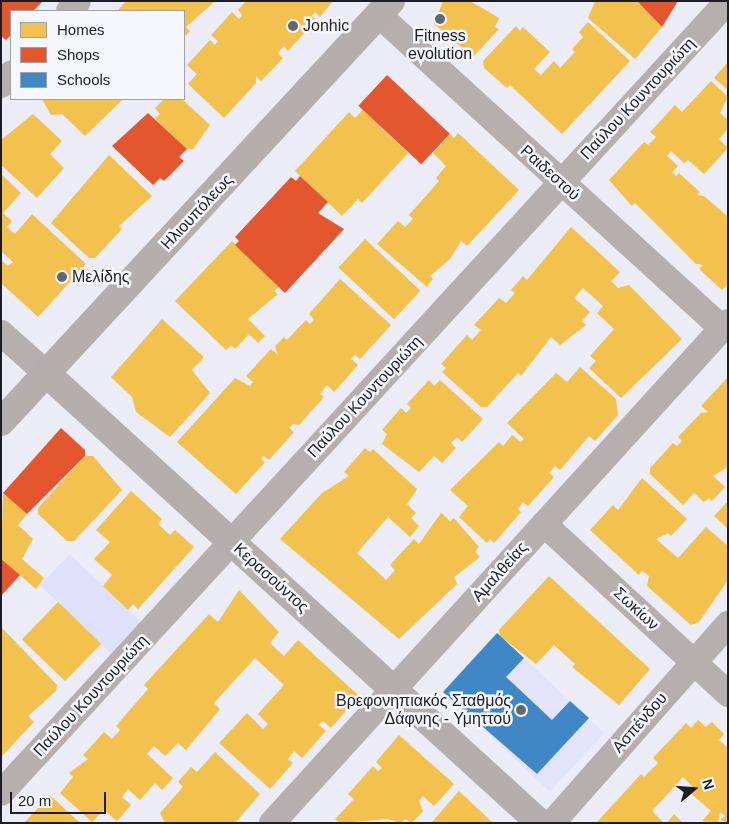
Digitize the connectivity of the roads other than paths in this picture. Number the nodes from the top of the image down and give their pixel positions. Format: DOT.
graph roads {
  1 [pos="728,1"];
  2 [pos="386,9"];
  3 [pos="10,75"];
  4 [pos="1,85"];
  5 [pos="561,183"];
  6 [pos="725,325"];
  7 [pos="1,333"];
  8 [pos="47,374"];
  9 [pos="1,422"];
  10 [pos="544,524"];
  11 [pos="232,542"];
  12 [pos="728,624"];
  13 [pos="694,662"];
  14 [pos="394,689"];
  15 [pos="728,694"];
  16 [pos="1,793"];
  17 [pos="272,823"];
  18 [pos="540,823"];
  19 [pos="552,823"];
  1 -- 5 [label="street, Παύλου Κουντουριώτη"];
  2 -- 5 [label="street, Ραιδεστού"];
  2 -- 8 [label="street, Ηλιουπόλεως"];
  3 -- 4 [label="street"];
  5 -- 6 [label="street, Ραιδεστού"];
  5 -- 11 [label="street, Παύλου Κουντουριώτη"];
  6 -- 10 [label="street, Αμαλθείας"];
  7 -- 8 [label="street, Κερασούντος"];
  8 -- 9 [label="street, Ηλιουπόλεως"];
  8 -- 11 [label="street, Κερασούντος"];
  10 -- 13 [label="street, Σωκίων"];
  10 -- 14 [label="street, Αμαλθείας"];
  11 -- 14 [label="street, Κερασούντος"];
  11 -- 16 [label="street, Παύλου Κουντουριώτη"];
  12 -- 13 [label="street, Ασπένδου"];
  13 -- 15 [label="street, Σωκίων"];
  13 -- 19 [label="street, Ασπένδου"];
  14 -- 17 [label="street, Αμαλθείας"];
  14 -- 18 [label="street, Κερασούντος"];
}
